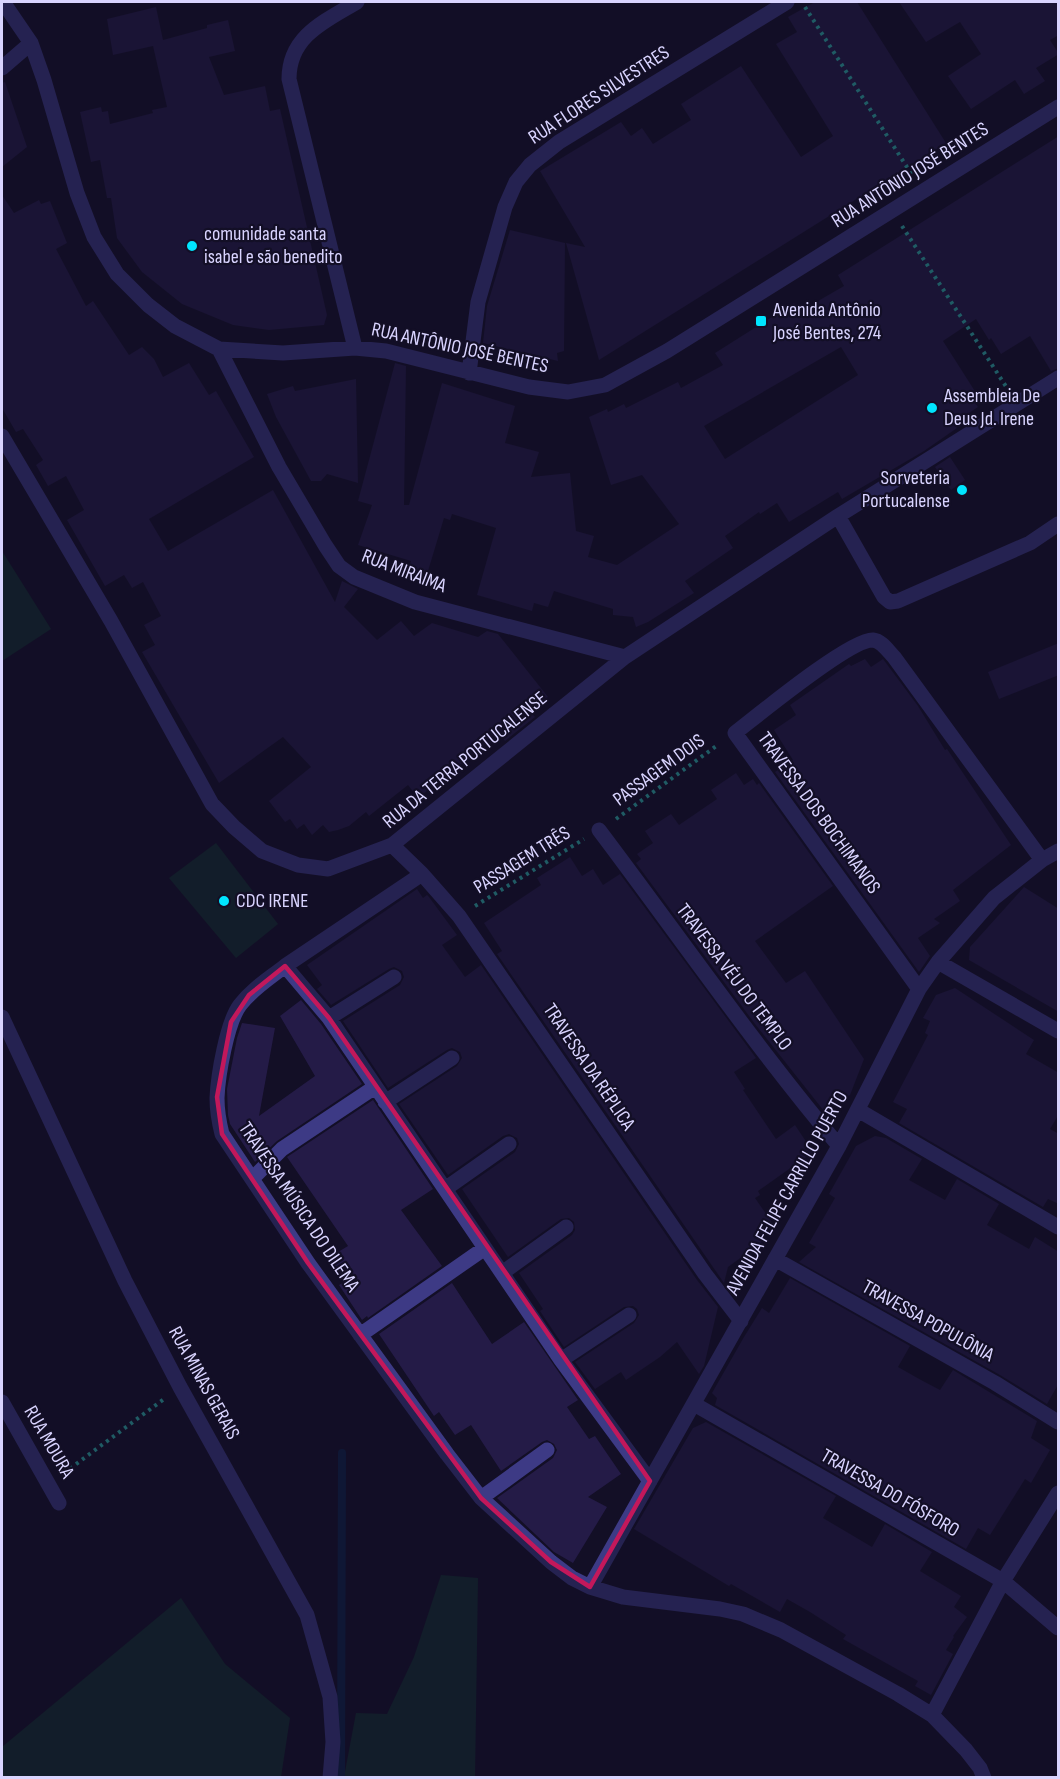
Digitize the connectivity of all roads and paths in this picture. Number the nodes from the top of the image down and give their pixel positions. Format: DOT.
graph roads {
  1 [pos="3,2"];
  2 [pos="357,2"];
  3 [pos="787,2"];
  4 [pos="802,2"];
  5 [pos="31,43"];
  6 [pos="2,68"];
  7 [pos="1059,108"];
  8 [pos="900,157"];
  9 [pos="892,210"];
  10 [pos="356,348"];
  11 [pos="219,349"];
  12 [pos="469,373"];
  13 [pos="1059,378"];
  14 [pos="1018,405"];
  15 [pos="2,436"];
  16 [pos="838,516"];
  17 [pos="1059,524"];
  18 [pos="625,657"];
  19 [pos="735,733"];
  20 [pos="599,830"];
  21 [pos="392,845"];
  22 [pos="1059,851"];
  23 [pos="1042,860"];
  24 [pos="422,874"];
  25 [pos="459,916"];
  26 [pos="938,962"];
  27 [pos="285,966"];
  28 [pos="394,977"];
  29 [pos="919,989"];
  30 [pos="2,1017"];
  31 [pos="329,1018"];
  32 [pos="1059,1032"];
  33 [pos="452,1058"];
  34 [pos="375,1087"];
  35 [pos="385,1102"];
  36 [pos="858,1110"];
  37 [pos="509,1144"];
  38 [pos="839,1146"];
  39 [pos="252,1179"];
  40 [pos="445,1189"];
  41 [pos="566,1227"];
  42 [pos="1059,1227"];
  43 [pos="485,1248"];
  44 [pos="775,1259"];
  45 [pos="502,1273"];
  46 [pos="628,1315"];
  47 [pos="741,1321"];
  48 [pos="360,1335"];
  49 [pos="561,1360"];
  50 [pos="180,1387"];
  51 [pos="2,1402"];
  52 [pos="694,1404"];
  53 [pos="1059,1422"];
  54 [pos="547,1450"];
  55 [pos="650,1481"];
  56 [pos="49,1484"];
  57 [pos="1059,1493"];
  58 [pos="481,1498"];
  59 [pos="59,1503"];
  60 [pos="1003,1581"];
  61 [pos="590,1587"];
  62 [pos="1059,1628"];
  63 [pos="932,1715"];
  64 [pos="330,1778"];
  65 [pos="984,1778"];
  1 -- 5 [label="street, RUA ANTÔNIO JOSÉ BENTES"];
  2 -- 10 [label="street"];
  3 -- 12 [label="street, RUA FLORES SILVESTRES"];
  4 -- 8 [label="path"];
  5 -- 6 [label="street"];
  5 -- 11 [label="street, RUA ANTÔNIO JOSÉ BENTES"];
  7 -- 9 [label="street, RUA ANTÔNIO JOSÉ BENTES"];
  9 -- 12 [label="street, RUA ANTÔNIO JOSÉ BENTES"];
  9 -- 14 [label="path"];
  10 -- 11 [label="street, RUA ANTÔNIO JOSÉ BENTES"];
  10 -- 12 [label="street, RUA ANTÔNIO JOSÉ BENTES"];
  11 -- 18 [label="street, RUA MIRAIMA"];
  13 -- 14 [label="street, RUA DA TERRA PORTUCALENSE"];
  14 -- 16 [label="street, RUA DA TERRA PORTUCALENSE"];
  15 -- 21 [label="street, RUA DA TERRA PORTUCALENSE"];
  16 -- 17 [label="street"];
  16 -- 18 [label="street, RUA DA TERRA PORTUCALENSE"];
  18 -- 21 [label="street, RUA DA TERRA PORTUCALENSE"];
  19 -- 20 [label="path, PASSAGEM DOIS"];
  19 -- 23 [label="street, TRAVESSA DOS BOCHIMANOS"];
  19 -- 29 [label="street, TRAVESSA DOS BOCHIMANOS"];
  20 -- 25 [label="path, PASSAGEM TRÊS"];
  20 -- 38 [label="street, TRAVESSA VÉU DO TEMPLO"];
  21 -- 24 [label="street, TRAVESSA DA RÉPLICA"];
  22 -- 23 [label="street, AVENIDA FELIPE CARRILLO PUERTO"];
  23 -- 26 [label="street, AVENIDA FELIPE CARRILLO PUERTO"];
  24 -- 25 [label="street, TRAVESSA DA RÉPLICA"];
  24 -- 27 [label="street, TRAVESSA MÚSICA DO DILEMA"];
  25 -- 47 [label="street, TRAVESSA DA RÉPLICA"];
  26 -- 29 [label="street, AVENIDA FELIPE CARRILLO PUERTO"];
  26 -- 32 [label="street"];
  27 -- 31 [label="street"];
  27 -- 39 [label="street, TRAVESSA MÚSICA DO DILEMA"];
  28 -- 31 [label="street"];
  29 -- 36 [label="street, AVENIDA FELIPE CARRILLO PUERTO"];
  30 -- 50 [label="street, RUA MINAS GERAIS"];
  31 -- 34 [label="street"];
  33 -- 35 [label="street"];
  34 -- 35 [label="street"];
  34 -- 39 [label="street"];
  35 -- 40 [label="street"];
  36 -- 38 [label="street, AVENIDA FELIPE CARRILLO PUERTO"];
  36 -- 42 [label="street"];
  37 -- 40 [label="street"];
  38 -- 44 [label="street, AVENIDA FELIPE CARRILLO PUERTO"];
  39 -- 48 [label="street, TRAVESSA MÚSICA DO DILEMA"];
  40 -- 43 [label="street"];
  41 -- 45 [label="street"];
  43 -- 45 [label="street"];
  43 -- 48 [label="street"];
  44 -- 47 [label="street, AVENIDA FELIPE CARRILLO PUERTO"];
  44 -- 53 [label="street, TRAVESSA POPULÔNIA"];
  45 -- 49 [label="street"];
  46 -- 49 [label="street"];
  47 -- 52 [label="street, AVENIDA FELIPE CARRILLO PUERTO"];
  48 -- 58 [label="street, TRAVESSA MÚSICA DO DILEMA"];
  49 -- 55 [label="street"];
  50 -- 56 [label="path"];
  50 -- 64 [label="street, RUA MINAS GERAIS"];
  51 -- 56 [label="street, RUA MOURA"];
  52 -- 55 [label="street, AVENIDA FELIPE CARRILLO PUERTO"];
  52 -- 60 [label="street, TRAVESSA DO FÓSFORO"];
  54 -- 58 [label="street"];
  55 -- 61 [label="street, AVENIDA FELIPE CARRILLO PUERTO"];
  56 -- 59 [label="street, RUA MOURA"];
  57 -- 60 [label="street"];
  58 -- 61 [label="street, TRAVESSA MÚSICA DO DILEMA"];
  60 -- 62 [label="street, TRAVESSA DO FÓSFORO"];
  60 -- 63 [label="street"];
  61 -- 63 [label="street, TRAVESSA MÚSICA DO DILEMA"];
  63 -- 65 [label="street, TRAVESSA MÚSICA DO DILEMA"];
}
